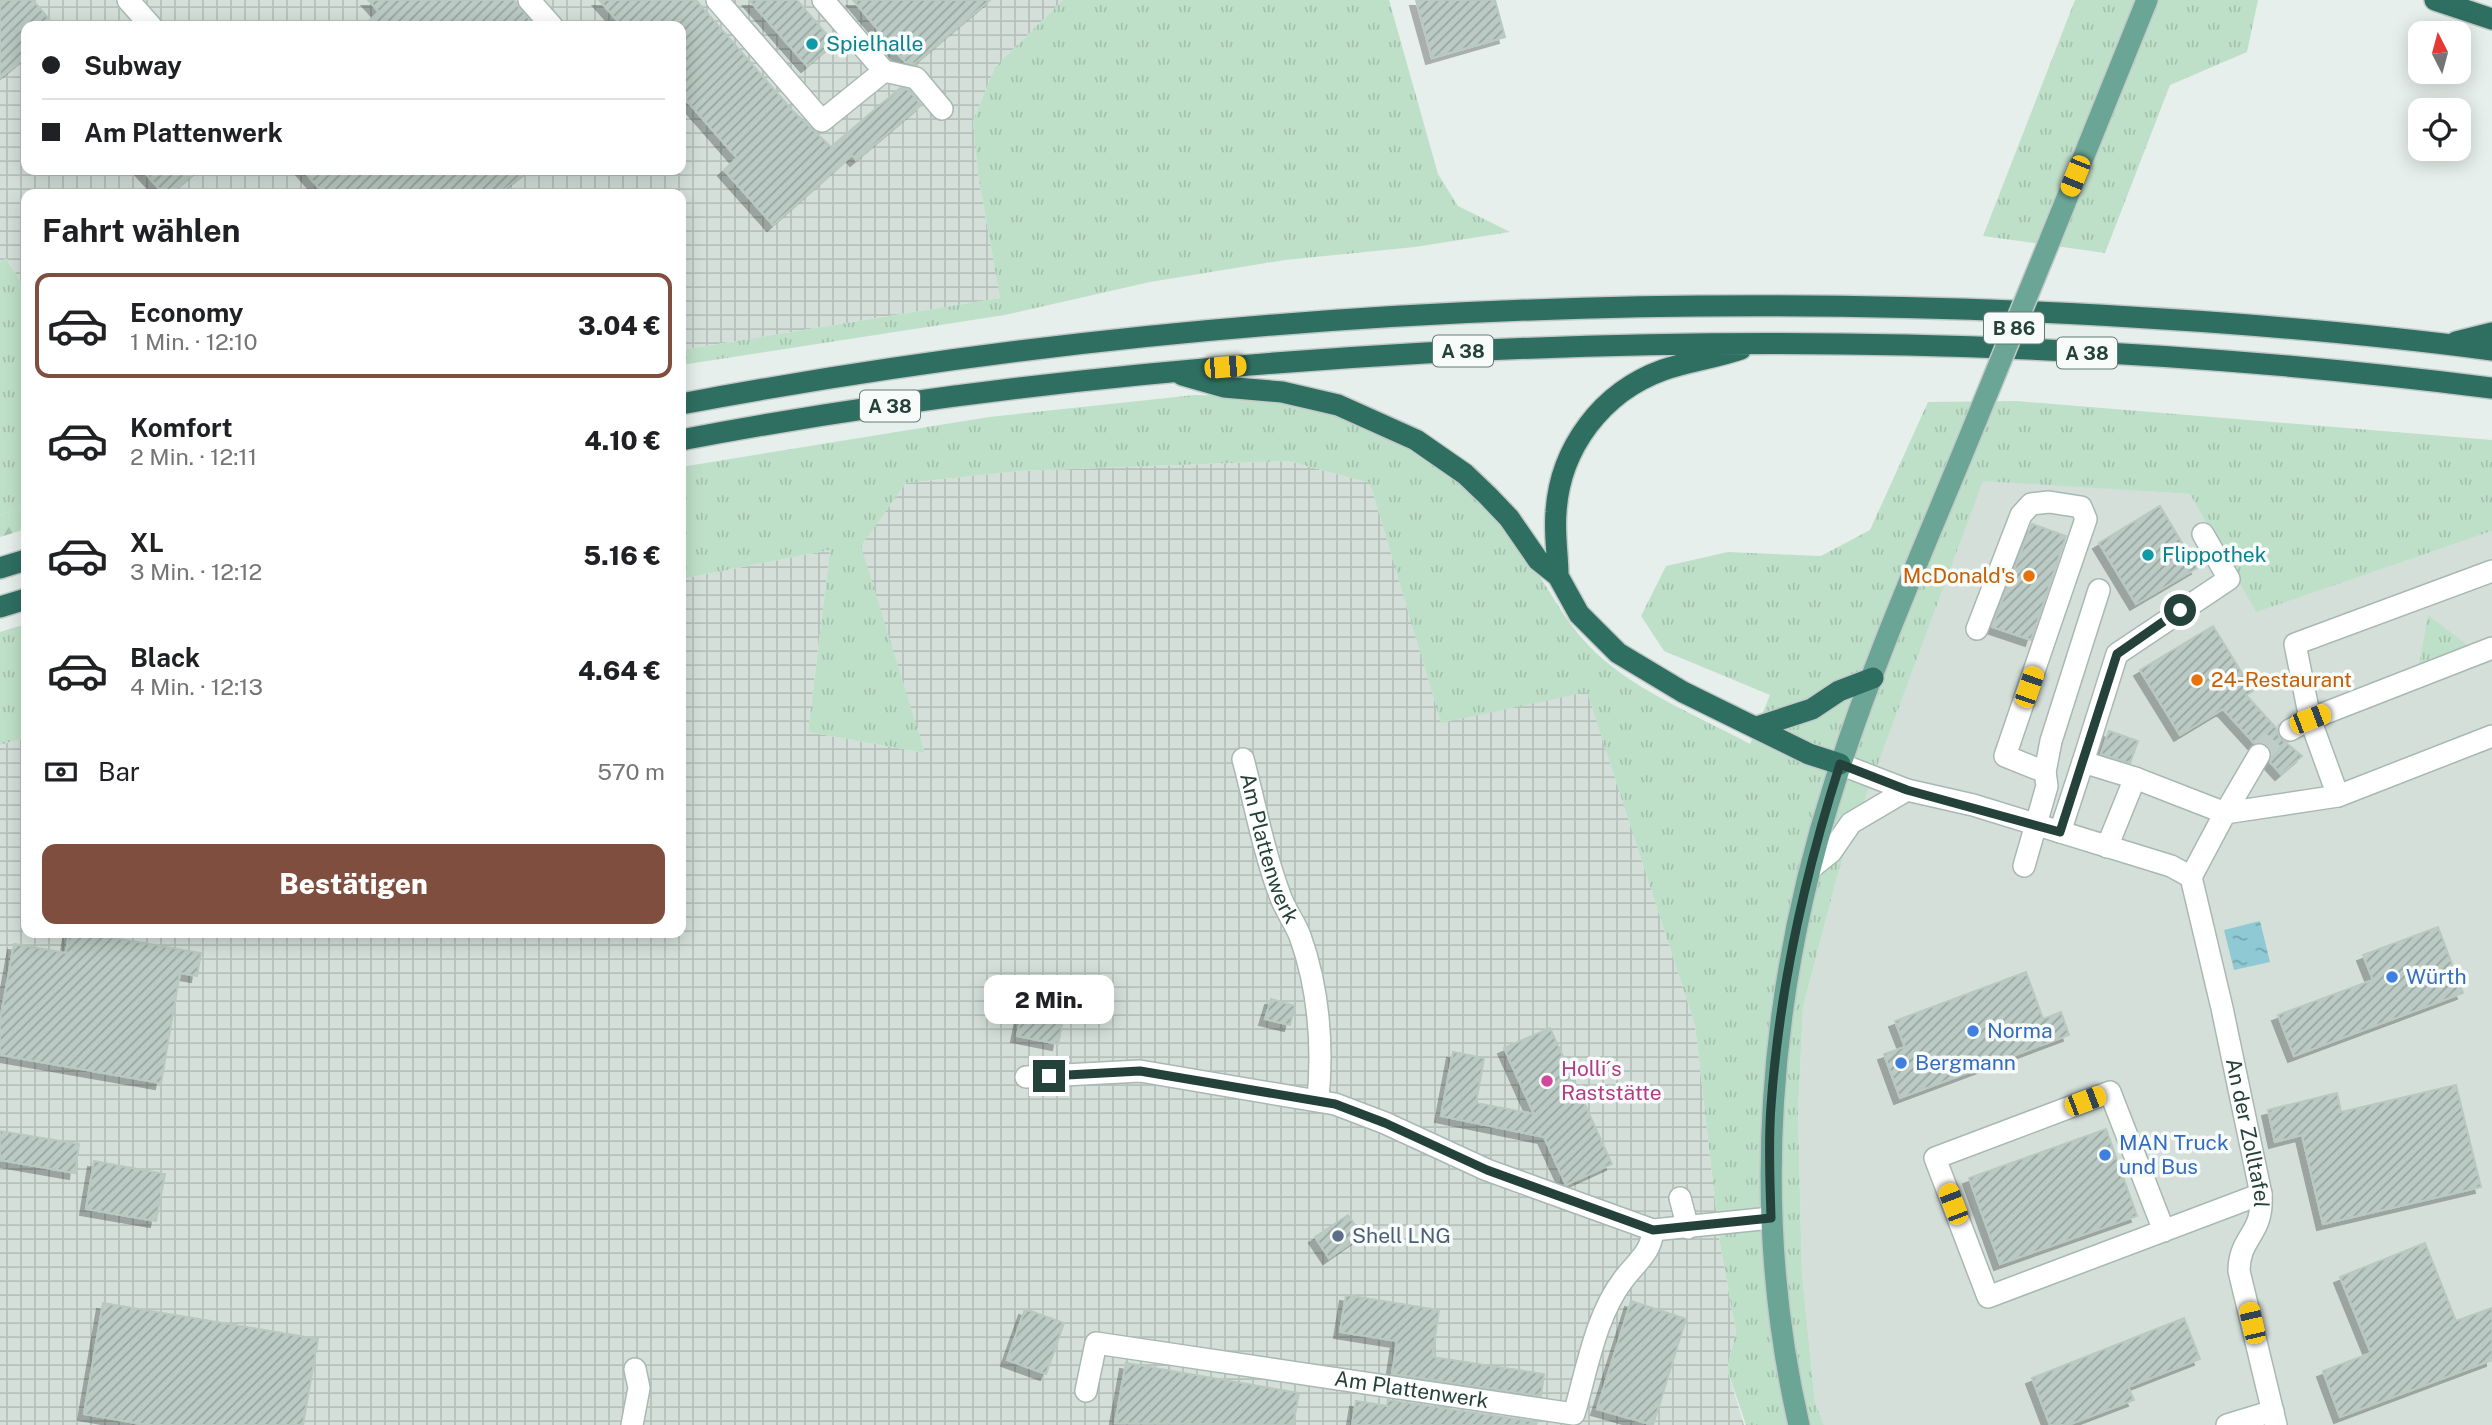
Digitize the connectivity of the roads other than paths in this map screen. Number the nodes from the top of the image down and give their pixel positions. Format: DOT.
graph roads {
  1 [pos="128,0"];
  2 [pos="529,0"];
  3 [pos="717,0"];
  4 [pos="823,0"];
  5 [pos="2147,0"];
  6 [pos="2435,0"];
  7 [pos="2492,19"];
  8 [pos="147,21"];
  9 [pos="548,21"];
  10 [pos="884,71"];
  11 [pos="942,109"];
  12 [pos="2492,333"];
  13 [pos="1756,343"];
  14 [pos="2447,344"];
  15 [pos="2492,350"];
  16 [pos="1170,372"];
  17 [pos="2492,388"];
  18 [pos="686,403"];
  19 [pos="686,439"];
  20 [pos="2203,534"];
  21 [pos="21,562"];
  22 [pos="0,568"];
  23 [pos="2492,571"];
  24 [pos="1558,576"];
  25 [pos="2099,590"];
  26 [pos="21,601"];
  27 [pos="0,607"];
  28 [pos="1977,629"];
  29 [pos="2492,648"];
  30 [pos="1872,678"];
  31 [pos="2310,719"];
  32 [pos="1757,727"];
  33 [pos="2290,730"];
  34 [pos="2492,736"];
  35 [pos="2259,755"];
  36 [pos="1243,759"];
  37 [pos="2083,762"];
  38 [pos="1840,764"];
  39 [pos="2045,772"];
  40 [pos="2135,778"];
  41 [pos="1907,790"];
  42 [pos="2338,796"];
  43 [pos="2225,813"];
  44 [pos="2038,825"];
  45 [pos="2060,832"];
  46 [pos="2106,846"];
  47 [pos="2024,866"];
  48 [pos="1811,868"];
  49 [pos="2191,877"];
  50 [pos="1026,1077"];
  51 [pos="1318,1100"];
  52 [pos="2260,1194"];
  53 [pos="1681,1198"];
  54 [pos="1771,1218"];
  55 [pos="1688,1228"];
  56 [pos="1653,1230"];
  57 [pos="2164,1231"];
  58 [pos="635,1369"];
  59 [pos="1086,1391"];
  60 [pos="2275,1418"];
  61 [pos="632,1425"];
  62 [pos="1799,1425"];
  63 [pos="2227,1425"];
  1 -- 8 [label="street"];
  2 -- 9 [label="street"];
  3 -- 10 [label="street"];
  4 -- 10 [label="street"];
  5 -- 30 [label="main road, B 86, bridge"];
  6 -- 7 [label="highway"];
  10 -- 11 [label="street"];
  12 -- 14 [label="highway"];
  13 -- 16 [label="highway, A 38"];
  13 -- 17 [label="highway, A 38"];
  13 -- 24 [label="highway"];
  14 -- 15 [label="highway, A 38"];
  14 -- 18 [label="highway, A 38"];
  16 -- 19 [label="highway, A 38"];
  16 -- 24 [label="highway"];
  20 -- 37 [label="street"];
  21 -- 22 [label="highway"];
  23 -- 31 [label="street"];
  24 -- 32 [label="highway"];
  25 -- 39 [label="street"];
  26 -- 27 [label="highway"];
  28 -- 39 [label="street"];
  29 -- 31 [label="street"];
  30 -- 32 [label="highway"];
  30 -- 38 [label="main road, B 86"];
  31 -- 33 [label="street"];
  31 -- 42 [label="street"];
  32 -- 38 [label="highway"];
  34 -- 42 [label="street"];
  35 -- 43 [label="street"];
  36 -- 51 [label="street, Am Plattenwerk"];
  37 -- 40 [label="street"];
  37 -- 45 [label="street"];
  38 -- 41 [label="street"];
  38 -- 48 [label="main road"];
  39 -- 44 [label="street"];
  40 -- 43 [label="street"];
  40 -- 46 [label="street"];
  41 -- 44 [label="street"];
  41 -- 48 [label="street"];
  42 -- 43 [label="street"];
  43 -- 49 [label="street"];
  44 -- 45 [label="street"];
  44 -- 47 [label="street"];
  45 -- 46 [label="street"];
  46 -- 49 [label="street"];
  48 -- 54 [label="main road"];
  49 -- 52 [label="street, An der Zolltafel"];
  50 -- 51 [label="street"];
  51 -- 56 [label="street"];
  52 -- 57 [label="street"];
  52 -- 60 [label="street, An der Zolltafel"];
  53 -- 55 [label="street"];
  54 -- 55 [label="street"];
  54 -- 62 [label="main road"];
  55 -- 56 [label="street"];
  56 -- 59 [label="street, Am Plattenwerk"];
  57 -- 57 [label="street"];
  58 -- 61 [label="street"];
  60 -- 63 [label="street"];
}
